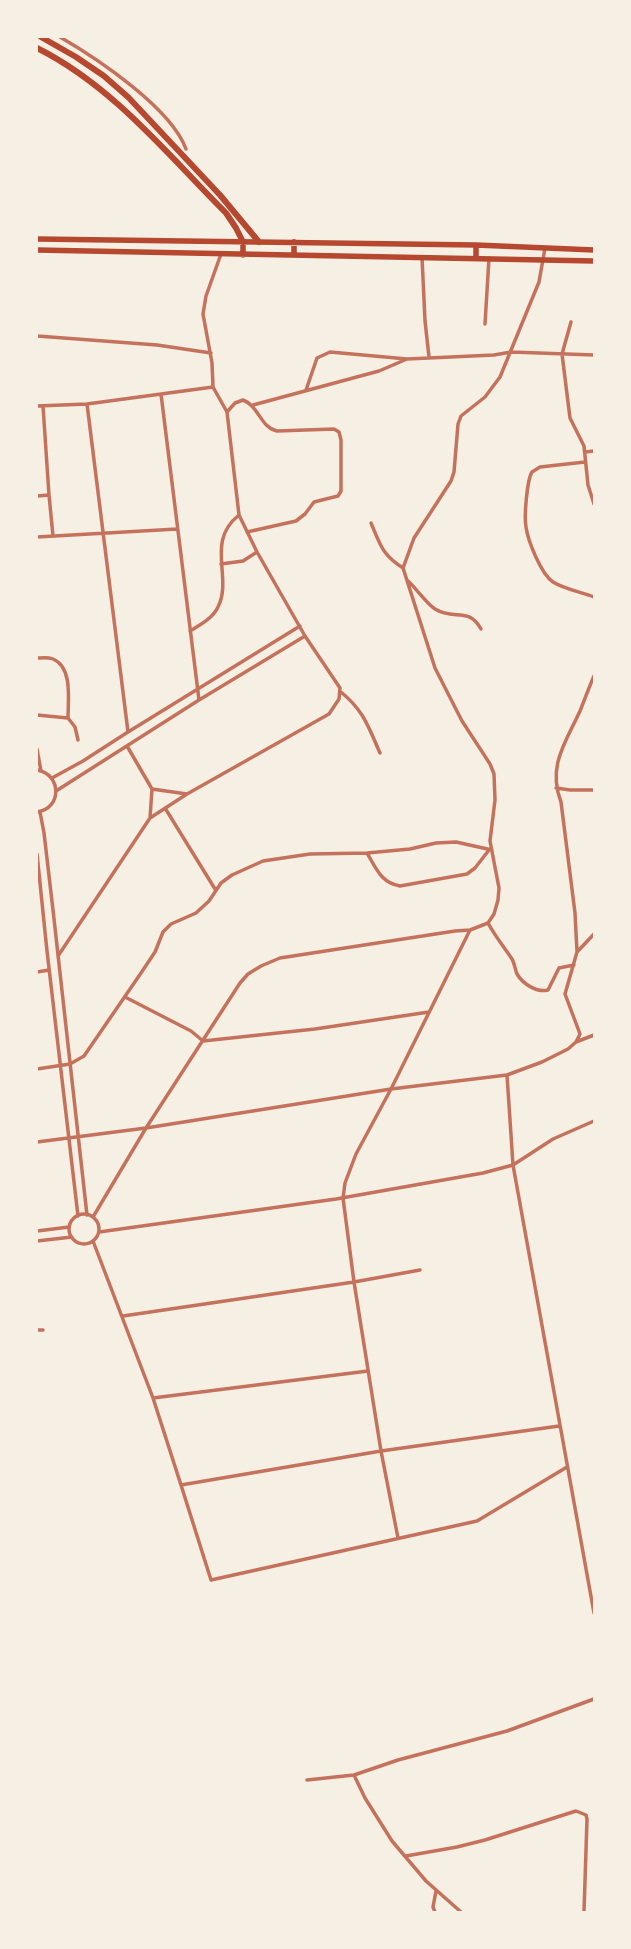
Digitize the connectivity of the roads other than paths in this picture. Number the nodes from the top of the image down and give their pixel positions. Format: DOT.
graph roads {
  1 [pos="41,37"];
  2 [pos="60,37"];
  3 [pos="37,48"];
  4 [pos="186,149"];
  5 [pos="37,239"];
  6 [pos="243,242"];
  7 [pos="259,242"];
  8 [pos="294,242"];
  9 [pos="476,245"];
  10 [pos="545,248"];
  11 [pos="37,250"];
  12 [pos="594,250"];
  13 [pos="221,254"];
  14 [pos="243,255"];
  15 [pos="294,255"];
  16 [pos="422,257"];
  17 [pos="476,258"];
  18 [pos="489,258"];
  19 [pos="544,259"];
  20 [pos="594,261"];
  21 [pos="571,322"];
  22 [pos="485,324"];
  23 [pos="37,336"];
  24 [pos="511,352"];
  25 [pos="211,353"];
  26 [pos="562,354"];
  27 [pos="594,355"];
  28 [pos="430,357"];
  29 [pos="407,359"];
  30 [pos="214,387"];
  31 [pos="306,390"];
  32 [pos="161,394"];
  33 [pos="87,404"];
  34 [pos="253,405"];
  35 [pos="37,406"];
  36 [pos="43,406"];
  37 [pos="227,412"];
  38 [pos="594,451"];
  39 [pos="585,452"];
  40 [pos="585,462"];
  41 [pos="49,495"];
  42 [pos="37,496"];
  43 [pos="594,504"];
  44 [pos="239,516"];
  45 [pos="371,522"];
  46 [pos="177,529"];
  47 [pos="248,532"];
  48 [pos="102,533"];
  49 [pos="53,536"];
  50 [pos="37,537"];
  51 [pos="258,552"];
  52 [pos="221,564"];
  53 [pos="403,568"];
  54 [pos="406,579"];
  55 [pos="594,597"];
  56 [pos="300,626"];
  57 [pos="481,629"];
  58 [pos="190,631"];
  59 [pos="305,636"];
  60 [pos="37,658"];
  61 [pos="594,676"];
  62 [pos="197,690"];
  63 [pos="341,692"];
  64 [pos="199,700"];
  65 [pos="37,715"];
  66 [pos="68,718"];
  67 [pos="128,732"];
  68 [pos="78,740"];
  69 [pos="127,746"];
  70 [pos="37,749"];
  71 [pos="380,753"];
  72 [pos="39,770"];
  73 [pos="52,778"];
  74 [pos="556,788"];
  75 [pos="152,789"];
  76 [pos="594,790"];
  77 [pos="56,791"];
  78 [pos="187,794"];
  79 [pos="165,808"];
  80 [pos="38,812"];
  81 [pos="150,818"];
  82 [pos="490,850"];
  83 [pos="367,853"];
  84 [pos="37,854"];
  85 [pos="215,889"];
  86 [pos="488,923"];
  87 [pos="470,930"];
  88 [pos="594,934"];
  89 [pos="577,952"];
  90 [pos="58,957"];
  91 [pos="574,965"];
  92 [pos="49,970"];
  93 [pos="37,972"];
  94 [pos="125,997"];
  95 [pos="429,1012"];
  96 [pos="594,1035"];
  97 [pos="203,1041"];
  98 [pos="576,1042"];
  99 [pos="70,1064"];
  100 [pos="61,1066"];
  101 [pos="37,1069"];
  102 [pos="507,1075"];
  103 [pos="391,1090"];
  104 [pos="594,1121"];
  105 [pos="146,1128"];
  106 [pos="79,1136"];
  107 [pos="68,1137"];
  108 [pos="37,1142"];
  109 [pos="513,1165"];
  110 [pos="343,1198"];
  111 [pos="87,1215"];
  112 [pos="78,1216"];
  113 [pos="93,1218"];
  114 [pos="70,1227"];
  115 [pos="37,1231"];
  116 [pos="98,1232"];
  117 [pos="72,1237"];
  118 [pos="37,1241"];
  119 [pos="93,1241"];
  120 [pos="420,1270"];
  121 [pos="354,1282"];
  122 [pos="123,1316"];
  123 [pos="37,1330"];
  124 [pos="43,1330"];
  125 [pos="368,1371"];
  126 [pos="153,1398"];
  127 [pos="559,1426"];
  128 [pos="381,1451"];
  129 [pos="567,1467"];
  130 [pos="181,1485"];
  131 [pos="398,1538"];
  132 [pos="594,1612"];
  133 [pos="594,1699"];
  134 [pos="354,1776"];
  135 [pos="307,1780"];
  136 [pos="406,1856"];
  137 [pos="436,1890"];
  138 [pos="435,1912"];
  139 [pos="461,1912"];
  140 [pos="584,1912"];
  1 -- 7 [label="highway"];
  2 -- 4 [label="street"];
  3 -- 6 [label="highway"];
  5 -- 6 [label="highway"];
  6 -- 7 [label="highway"];
  6 -- 14 [label="highway"];
  7 -- 8 [label="highway"];
  8 -- 9 [label="highway"];
  8 -- 15 [label="highway"];
  9 -- 10 [label="highway"];
  9 -- 17 [label="highway"];
  10 -- 12 [label="highway"];
  10 -- 19 [label="street"];
  11 -- 13 [label="highway"];
  13 -- 14 [label="highway"];
  13 -- 25 [label="street"];
  14 -- 15 [label="highway"];
  15 -- 16 [label="highway"];
  16 -- 17 [label="highway"];
  16 -- 28 [label="street"];
  17 -- 18 [label="highway"];
  18 -- 19 [label="highway"];
  18 -- 22 [label="street"];
  19 -- 20 [label="highway"];
  19 -- 24 [label="street"];
  21 -- 26 [label="street"];
  23 -- 25 [label="street"];
  24 -- 26 [label="street"];
  24 -- 28 [label="street"];
  24 -- 53 [label="street"];
  25 -- 30 [label="street"];
  26 -- 27 [label="street"];
  26 -- 39 [label="street"];
  28 -- 29 [label="street"];
  29 -- 31 [label="street"];
  29 -- 31 [label="street"];
  30 -- 32 [label="street"];
  30 -- 37 [label="street"];
  31 -- 34 [label="street"];
  32 -- 33 [label="street"];
  32 -- 46 [label="street"];
  33 -- 36 [label="street"];
  33 -- 48 [label="street"];
  34 -- 37 [label="street"];
  34 -- 47 [label="street"];
  35 -- 36 [label="street"];
  36 -- 41 [label="street"];
  37 -- 44 [label="street"];
  38 -- 39 [label="street"];
  39 -- 40 [label="street"];
  40 -- 43 [label="street"];
  40 -- 55 [label="street"];
  41 -- 42 [label="street"];
  41 -- 49 [label="street"];
  44 -- 47 [label="street"];
  44 -- 52 [label="street"];
  45 -- 53 [label="street"];
  46 -- 48 [label="street"];
  46 -- 58 [label="street"];
  47 -- 51 [label="street"];
  48 -- 49 [label="street"];
  48 -- 67 [label="street"];
  49 -- 50 [label="street"];
  51 -- 52 [label="street"];
  51 -- 56 [label="street"];
  52 -- 58 [label="street"];
  53 -- 54 [label="street"];
  54 -- 57 [label="street"];
  54 -- 82 [label="street"];
  56 -- 59 [label="street"];
  56 -- 62 [label="street"];
  58 -- 62 [label="street"];
  59 -- 63 [label="street"];
  59 -- 64 [label="street"];
  60 -- 66 [label="street"];
  61 -- 74 [label="street"];
  62 -- 64 [label="street"];
  62 -- 67 [label="street"];
  63 -- 71 [label="street"];
  63 -- 78 [label="street"];
  64 -- 69 [label="street"];
  65 -- 66 [label="street"];
  66 -- 68 [label="street"];
  67 -- 73 [label="street"];
  69 -- 75 [label="street"];
  69 -- 77 [label="street"];
  70 -- 72 [label="street"];
  72 -- 73 [label="street"];
  73 -- 77 [label="street"];
  74 -- 76 [label="street"];
  74 -- 89 [label="street"];
  75 -- 78 [label="street"];
  75 -- 81 [label="street"];
  77 -- 80 [label="street"];
  78 -- 79 [label="street"];
  79 -- 81 [label="street"];
  79 -- 85 [label="street"];
  80 -- 90 [label="street"];
  81 -- 90 [label="street"];
  82 -- 83 [label="street"];
  82 -- 83 [label="street"];
  82 -- 86 [label="street"];
  83 -- 85 [label="street"];
  84 -- 92 [label="street"];
  85 -- 94 [label="street"];
  86 -- 87 [label="street"];
  86 -- 91 [label="street"];
  87 -- 95 [label="street"];
  87 -- 97 [label="street"];
  88 -- 89 [label="street"];
  89 -- 91 [label="street"];
  90 -- 99 [label="street"];
  91 -- 98 [label="street"];
  92 -- 93 [label="street"];
  92 -- 100 [label="street"];
  94 -- 97 [label="street"];
  94 -- 99 [label="street"];
  95 -- 97 [label="street"];
  95 -- 103 [label="street"];
  96 -- 98 [label="street"];
  97 -- 105 [label="street"];
  98 -- 102 [label="street"];
  99 -- 100 [label="street"];
  99 -- 106 [label="street"];
  100 -- 101 [label="street"];
  100 -- 107 [label="street"];
  102 -- 103 [label="street"];
  102 -- 109 [label="street"];
  103 -- 105 [label="street"];
  103 -- 110 [label="street"];
  104 -- 109 [label="street"];
  105 -- 106 [label="street"];
  105 -- 113 [label="street"];
  106 -- 107 [label="street"];
  106 -- 111 [label="street"];
  107 -- 108 [label="street"];
  107 -- 112 [label="street"];
  109 -- 110 [label="street"];
  109 -- 127 [label="street"];
  110 -- 116 [label="street"];
  110 -- 121 [label="street"];
  111 -- 112 [label="street"];
  111 -- 113 [label="street"];
  112 -- 114 [label="street"];
  113 -- 116 [label="street"];
  114 -- 115 [label="street"];
  114 -- 117 [label="street"];
  116 -- 119 [label="street"];
  117 -- 118 [label="street"];
  117 -- 119 [label="street"];
  119 -- 122 [label="street"];
  120 -- 121 [label="street"];
  121 -- 122 [label="street"];
  121 -- 125 [label="street"];
  122 -- 126 [label="street"];
  123 -- 124 [label="street"];
  125 -- 126 [label="street"];
  125 -- 128 [label="street"];
  126 -- 130 [label="street"];
  127 -- 128 [label="street"];
  127 -- 129 [label="street"];
  128 -- 130 [label="street"];
  128 -- 131 [label="street"];
  129 -- 131 [label="street"];
  129 -- 132 [label="street"];
  130 -- 131 [label="street"];
  133 -- 134 [label="street"];
  134 -- 135 [label="street"];
  134 -- 136 [label="street"];
  136 -- 137 [label="street"];
  136 -- 140 [label="street"];
  137 -- 138 [label="street"];
  137 -- 139 [label="street"];
}
